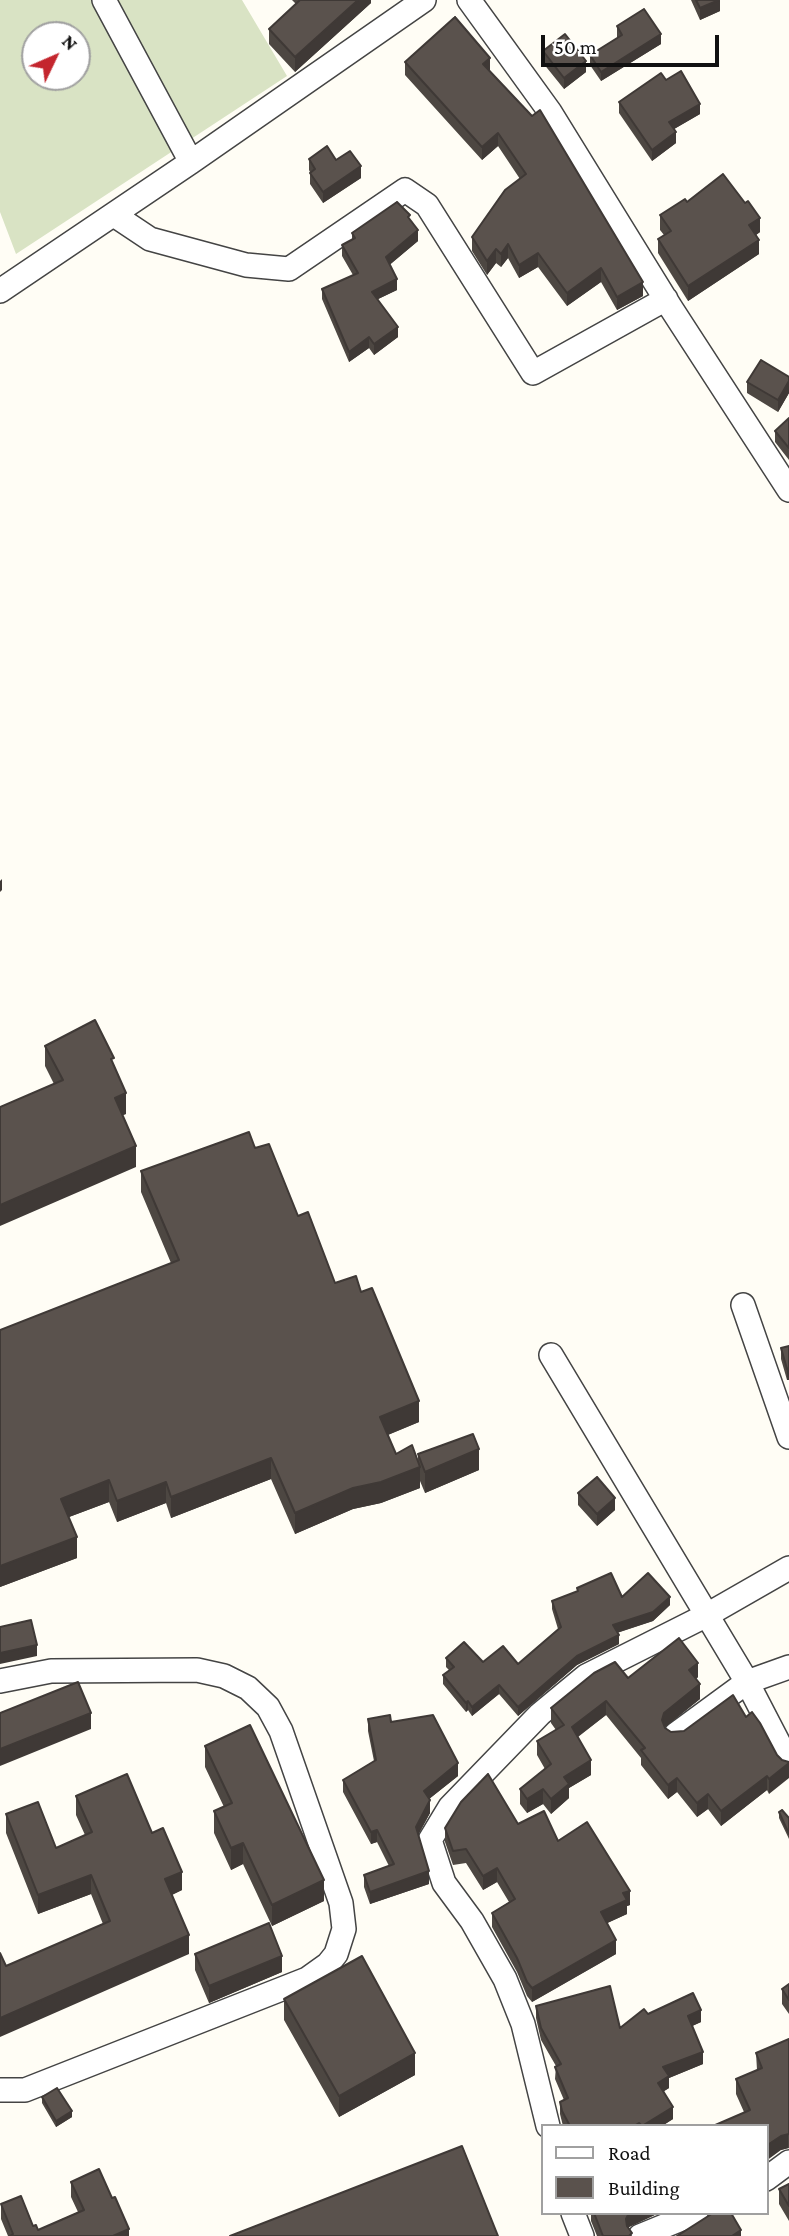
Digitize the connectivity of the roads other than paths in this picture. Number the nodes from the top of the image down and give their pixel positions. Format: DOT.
graph roads {
  1 [pos="104,0"];
  2 [pos="424,0"];
  3 [pos="469,0"];
  4 [pos="191,162"];
  5 [pos="114,215"];
  6 [pos="0,291"];
  7 [pos="666,299"];
  8 [pos="789,490"];
  9 [pos="743,1305"];
  10 [pos="551,1355"];
  11 [pos="789,1437"];
  12 [pos="789,1568"];
  13 [pos="707,1615"];
  14 [pos="789,1667"];
  15 [pos="0,1681"];
  16 [pos="747,1682"];
  17 [pos="676,1734"];
  18 [pos="789,1763"];
  19 [pos="0,2090"];
  20 [pos="548,2124"];
  21 [pos="789,2162"];
  22 [pos="768,2178"];
  23 [pos="574,2215"];
  24 [pos="691,2215"];
  25 [pos="582,2236"];
  26 [pos="640,2236"];
  1 -- 4 [label="street"];
  2 -- 4 [label="street"];
  3 -- 7 [label="street"];
  4 -- 5 [label="street"];
  5 -- 6 [label="street"];
  5 -- 7 [label="street"];
  7 -- 8 [label="street"];
  9 -- 11 [label="street"];
  10 -- 13 [label="street"];
  12 -- 13 [label="street"];
  13 -- 16 [label="street"];
  13 -- 20 [label="street"];
  14 -- 16 [label="street"];
  15 -- 19 [label="street"];
  16 -- 17 [label="street"];
  16 -- 18 [label="street"];
  21 -- 22 [label="street"];
  23 -- 25 [label="street"];
  24 -- 26 [label="street"];
}
